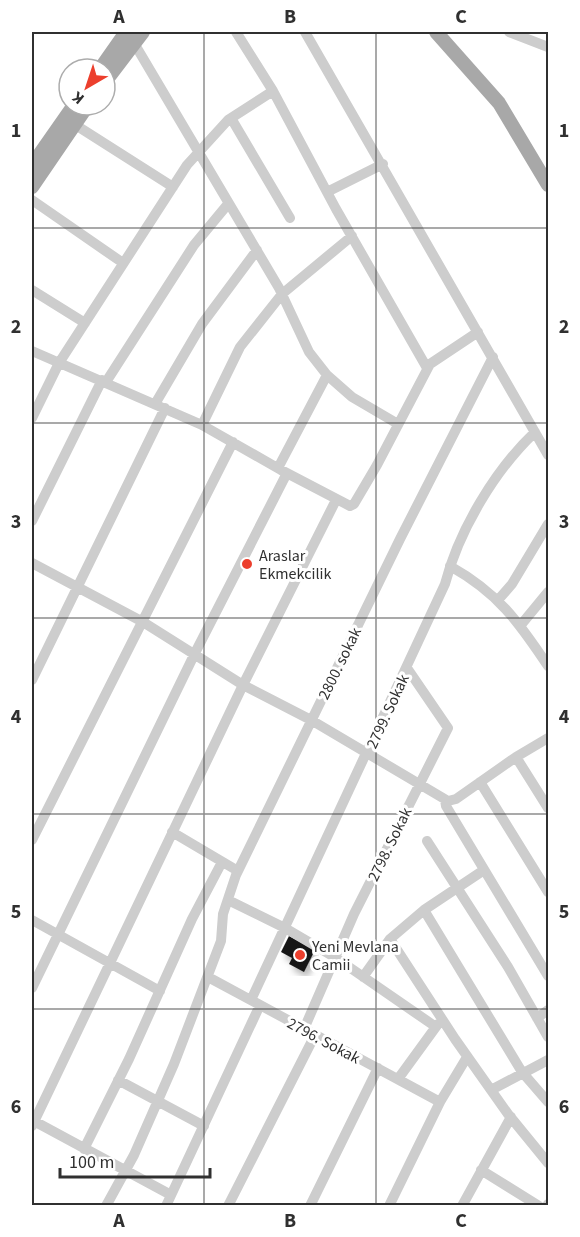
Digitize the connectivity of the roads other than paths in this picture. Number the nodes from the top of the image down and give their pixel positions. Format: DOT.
graph roads {
  1 [pos="143,32"];
  2 [pos="236,32"];
  3 [pos="305,32"];
  4 [pos="436,32"];
  5 [pos="509,32"];
  6 [pos="130,38"];
  7 [pos="545,45"];
  8 [pos="549,55"];
  9 [pos="112,57"];
  10 [pos="117,61"];
  11 [pos="273,92"];
  12 [pos="66,117"];
  13 [pos="79,117"];
  14 [pos="231,118"];
  15 [pos="74,124"];
  16 [pos="197,153"];
  17 [pos="383,164"];
  18 [pos="32,165"];
  19 [pos="549,185"];
  20 [pos="32,187"];
  21 [pos="173,187"];
  22 [pos="327,192"];
  23 [pos="32,200"];
  24 [pos="228,204"];
  25 [pos="290,218"];
  26 [pos="352,236"];
  27 [pos="257,250"];
  28 [pos="123,263"];
  29 [pos="32,290"];
  30 [pos="282,294"];
  31 [pos="85,323"];
  32 [pos="478,332"];
  33 [pos="32,351"];
  34 [pos="493,357"];
  35 [pos="59,363"];
  36 [pos="427,368"];
  37 [pos="327,375"];
  38 [pos="104,381"];
  39 [pos="160,406"];
  40 [pos="32,418"];
  41 [pos="202,424"];
  42 [pos="398,424"];
  43 [pos="535,432"];
  44 [pos="232,442"];
  45 [pos="549,455"];
  46 [pos="282,470"];
  47 [pos="336,500"];
  48 [pos="32,521"];
  49 [pos="549,524"];
  50 [pos="32,562"];
  51 [pos="450,566"];
  52 [pos="76,588"];
  53 [pos="548,594"];
  54 [pos="498,600"];
  55 [pos="142,622"];
  56 [pos="520,626"];
  57 [pos="195,653"];
  58 [pos="549,666"];
  59 [pos="407,668"];
  60 [pos="32,680"];
  61 [pos="243,685"];
  62 [pos="311,720"];
  63 [pos="549,738"];
  64 [pos="367,753"];
  65 [pos="516,757"];
  66 [pos="480,782"];
  67 [pos="419,784"];
  68 [pos="445,800"];
  69 [pos="549,808"];
  70 [pos="172,832"];
  71 [pos="32,840"];
  72 [pos="427,841"];
  73 [pos="222,862"];
  74 [pos="484,870"];
  75 [pos="238,871"];
  76 [pos="457,888"];
  77 [pos="549,892"];
  78 [pos="228,900"];
  79 [pos="424,910"];
  80 [pos="32,920"];
  81 [pos="285,928"];
  82 [pos="58,935"];
  83 [pos="390,939"];
  84 [pos="336,958"];
  85 [pos="109,963"];
  86 [pos="549,976"];
  87 [pos="208,977"];
  88 [pos="363,977"];
  89 [pos="32,988"];
  90 [pos="160,991"];
  91 [pos="256,1003"];
  92 [pos="549,1010"];
  93 [pos="537,1018"];
  94 [pos="439,1023"];
  95 [pos="304,1029"];
  96 [pos="315,1035"];
  97 [pos="549,1037"];
  98 [pos="467,1057"];
  99 [pos="549,1060"];
  100 [pos="378,1068"];
  101 [pos="524,1074"];
  102 [pos="398,1079"];
  103 [pos="118,1080"];
  104 [pos="491,1090"];
  105 [pos="158,1101"];
  106 [pos="440,1102"];
  107 [pos="549,1102"];
  108 [pos="510,1117"];
  109 [pos="32,1123"];
  110 [pos="204,1126"];
  111 [pos="84,1149"];
  112 [pos="549,1163"];
  113 [pos="481,1170"];
  114 [pos="125,1171"];
  115 [pos="168,1201"];
  116 [pos="106,1206"];
  117 [pos="228,1206"];
  118 [pos="310,1206"];
  119 [pos="389,1206"];
  120 [pos="462,1206"];
  121 [pos="539,1206"];
  1 -- 6 [label="main road"];
  2 -- 11 [label="street"];
  3 -- 17 [label="street"];
  4 -- 19 [label="main road"];
  5 -- 7 [label="street"];
  6 -- 9 [label="main road"];
  6 -- 10 [label="main road"];
  6 -- 16 [label="street"];
  7 -- 8 [label="street"];
  11 -- 14 [label="street"];
  11 -- 22 [label="street"];
  12 -- 18 [label="main road"];
  13 -- 15 [label="main road"];
  14 -- 16 [label="street"];
  14 -- 25 [label="street"];
  15 -- 20 [label="main road"];
  15 -- 21 [label="street"];
  16 -- 21 [label="street"];
  16 -- 24 [label="street"];
  17 -- 22 [label="street"];
  17 -- 32 [label="street"];
  21 -- 28 [label="street"];
  22 -- 26 [label="street"];
  23 -- 28 [label="street"];
  24 -- 27 [label="street"];
  24 -- 38 [label="street"];
  26 -- 30 [label="street"];
  26 -- 36 [label="street"];
  27 -- 30 [label="street"];
  27 -- 39 [label="street"];
  28 -- 31 [label="street"];
  29 -- 31 [label="street"];
  30 -- 37 [label="street"];
  30 -- 41 [label="street"];
  31 -- 35 [label="street"];
  32 -- 34 [label="street"];
  32 -- 36 [label="street"];
  33 -- 35 [label="street"];
  34 -- 43 [label="street"];
  34 -- 62 [label="street, 2800. sokak"];
  35 -- 38 [label="street"];
  35 -- 40 [label="street"];
  36 -- 42 [label="street"];
  37 -- 42 [label="street"];
  37 -- 46 [label="street"];
  38 -- 39 [label="street"];
  38 -- 48 [label="street"];
  39 -- 41 [label="street"];
  39 -- 52 [label="street"];
  41 -- 44 [label="street"];
  42 -- 47 [label="street"];
  43 -- 45 [label="street"];
  43 -- 51 [label="street, 2799. Sokak"];
  44 -- 46 [label="street"];
  44 -- 55 [label="street"];
  46 -- 47 [label="street"];
  46 -- 57 [label="street"];
  47 -- 61 [label="street"];
  49 -- 54 [label="street"];
  50 -- 52 [label="street"];
  51 -- 54 [label="street"];
  51 -- 59 [label="street, 2799. Sokak"];
  52 -- 55 [label="street"];
  52 -- 60 [label="street"];
  53 -- 56 [label="street"];
  54 -- 56 [label="street"];
  55 -- 57 [label="street"];
  55 -- 71 [label="street"];
  56 -- 58 [label="street"];
  57 -- 61 [label="street"];
  57 -- 82 [label="street"];
  59 -- 64 [label="street, 2799. Sokak"];
  59 -- 67 [label="street, 2798. Sokak"];
  61 -- 62 [label="street"];
  61 -- 70 [label="street"];
  62 -- 64 [label="street"];
  62 -- 75 [label="street, 2800. sokak"];
  63 -- 65 [label="street"];
  64 -- 67 [label="street"];
  64 -- 81 [label="street, 2799. Sokak"];
  65 -- 66 [label="street"];
  65 -- 69 [label="street"];
  66 -- 68 [label="street"];
  66 -- 77 [label="street"];
  67 -- 68 [label="street"];
  67 -- 84 [label="street, 2798. Sokak"];
  68 -- 74 [label="street"];
  70 -- 73 [label="street"];
  70 -- 85 [label="street"];
  72 -- 76 [label="street"];
  73 -- 75 [label="street"];
  73 -- 90 [label="street"];
  74 -- 76 [label="street"];
  74 -- 86 [label="street"];
  75 -- 78 [label="street, 2800. sokak"];
  76 -- 79 [label="street"];
  76 -- 93 [label="street"];
  78 -- 81 [label="street"];
  78 -- 87 [label="street, 2800. sokak"];
  79 -- 83 [label="street"];
  79 -- 101 [label="street"];
  80 -- 82 [label="street"];
  81 -- 84 [label="street"];
  81 -- 91 [label="street, 2799. Sokak"];
  82 -- 85 [label="street"];
  82 -- 89 [label="street"];
  83 -- 88 [label="street"];
  83 -- 94 [label="street"];
  84 -- 88 [label="street"];
  84 -- 95 [label="street, 2798. Sokak"];
  85 -- 90 [label="street"];
  85 -- 109 [label="street"];
  87 -- 91 [label="street, 2796. Sokak"];
  87 -- 105 [label="street, 2800. sokak"];
  88 -- 94 [label="street"];
  90 -- 103 [label="street"];
  91 -- 95 [label="street, 2796. Sokak"];
  91 -- 110 [label="street, 2799. Sokak"];
  92 -- 93 [label="street"];
  93 -- 97 [label="street"];
  94 -- 98 [label="street"];
  94 -- 102 [label="street"];
  95 -- 96 [label="street, 2796. Sokak"];
  96 -- 100 [label="street, 2796. Sokak"];
  96 -- 117 [label="street"];
  98 -- 104 [label="street"];
  98 -- 106 [label="street"];
  99 -- 101 [label="street"];
  100 -- 102 [label="street, 2796. Sokak"];
  100 -- 118 [label="street"];
  101 -- 104 [label="street"];
  101 -- 107 [label="street"];
  102 -- 106 [label="street, 2796. Sokak"];
  103 -- 105 [label="street"];
  103 -- 111 [label="street"];
  104 -- 108 [label="street"];
  105 -- 110 [label="street"];
  105 -- 114 [label="street, 2800. sokak"];
  106 -- 119 [label="street"];
  108 -- 112 [label="street"];
  108 -- 113 [label="street"];
  109 -- 111 [label="street"];
  110 -- 115 [label="street, 2799. Sokak"];
  111 -- 114 [label="street"];
  113 -- 120 [label="street"];
  113 -- 121 [label="street"];
  114 -- 115 [label="street"];
  114 -- 116 [label="street, 2800. sokak"];
}
